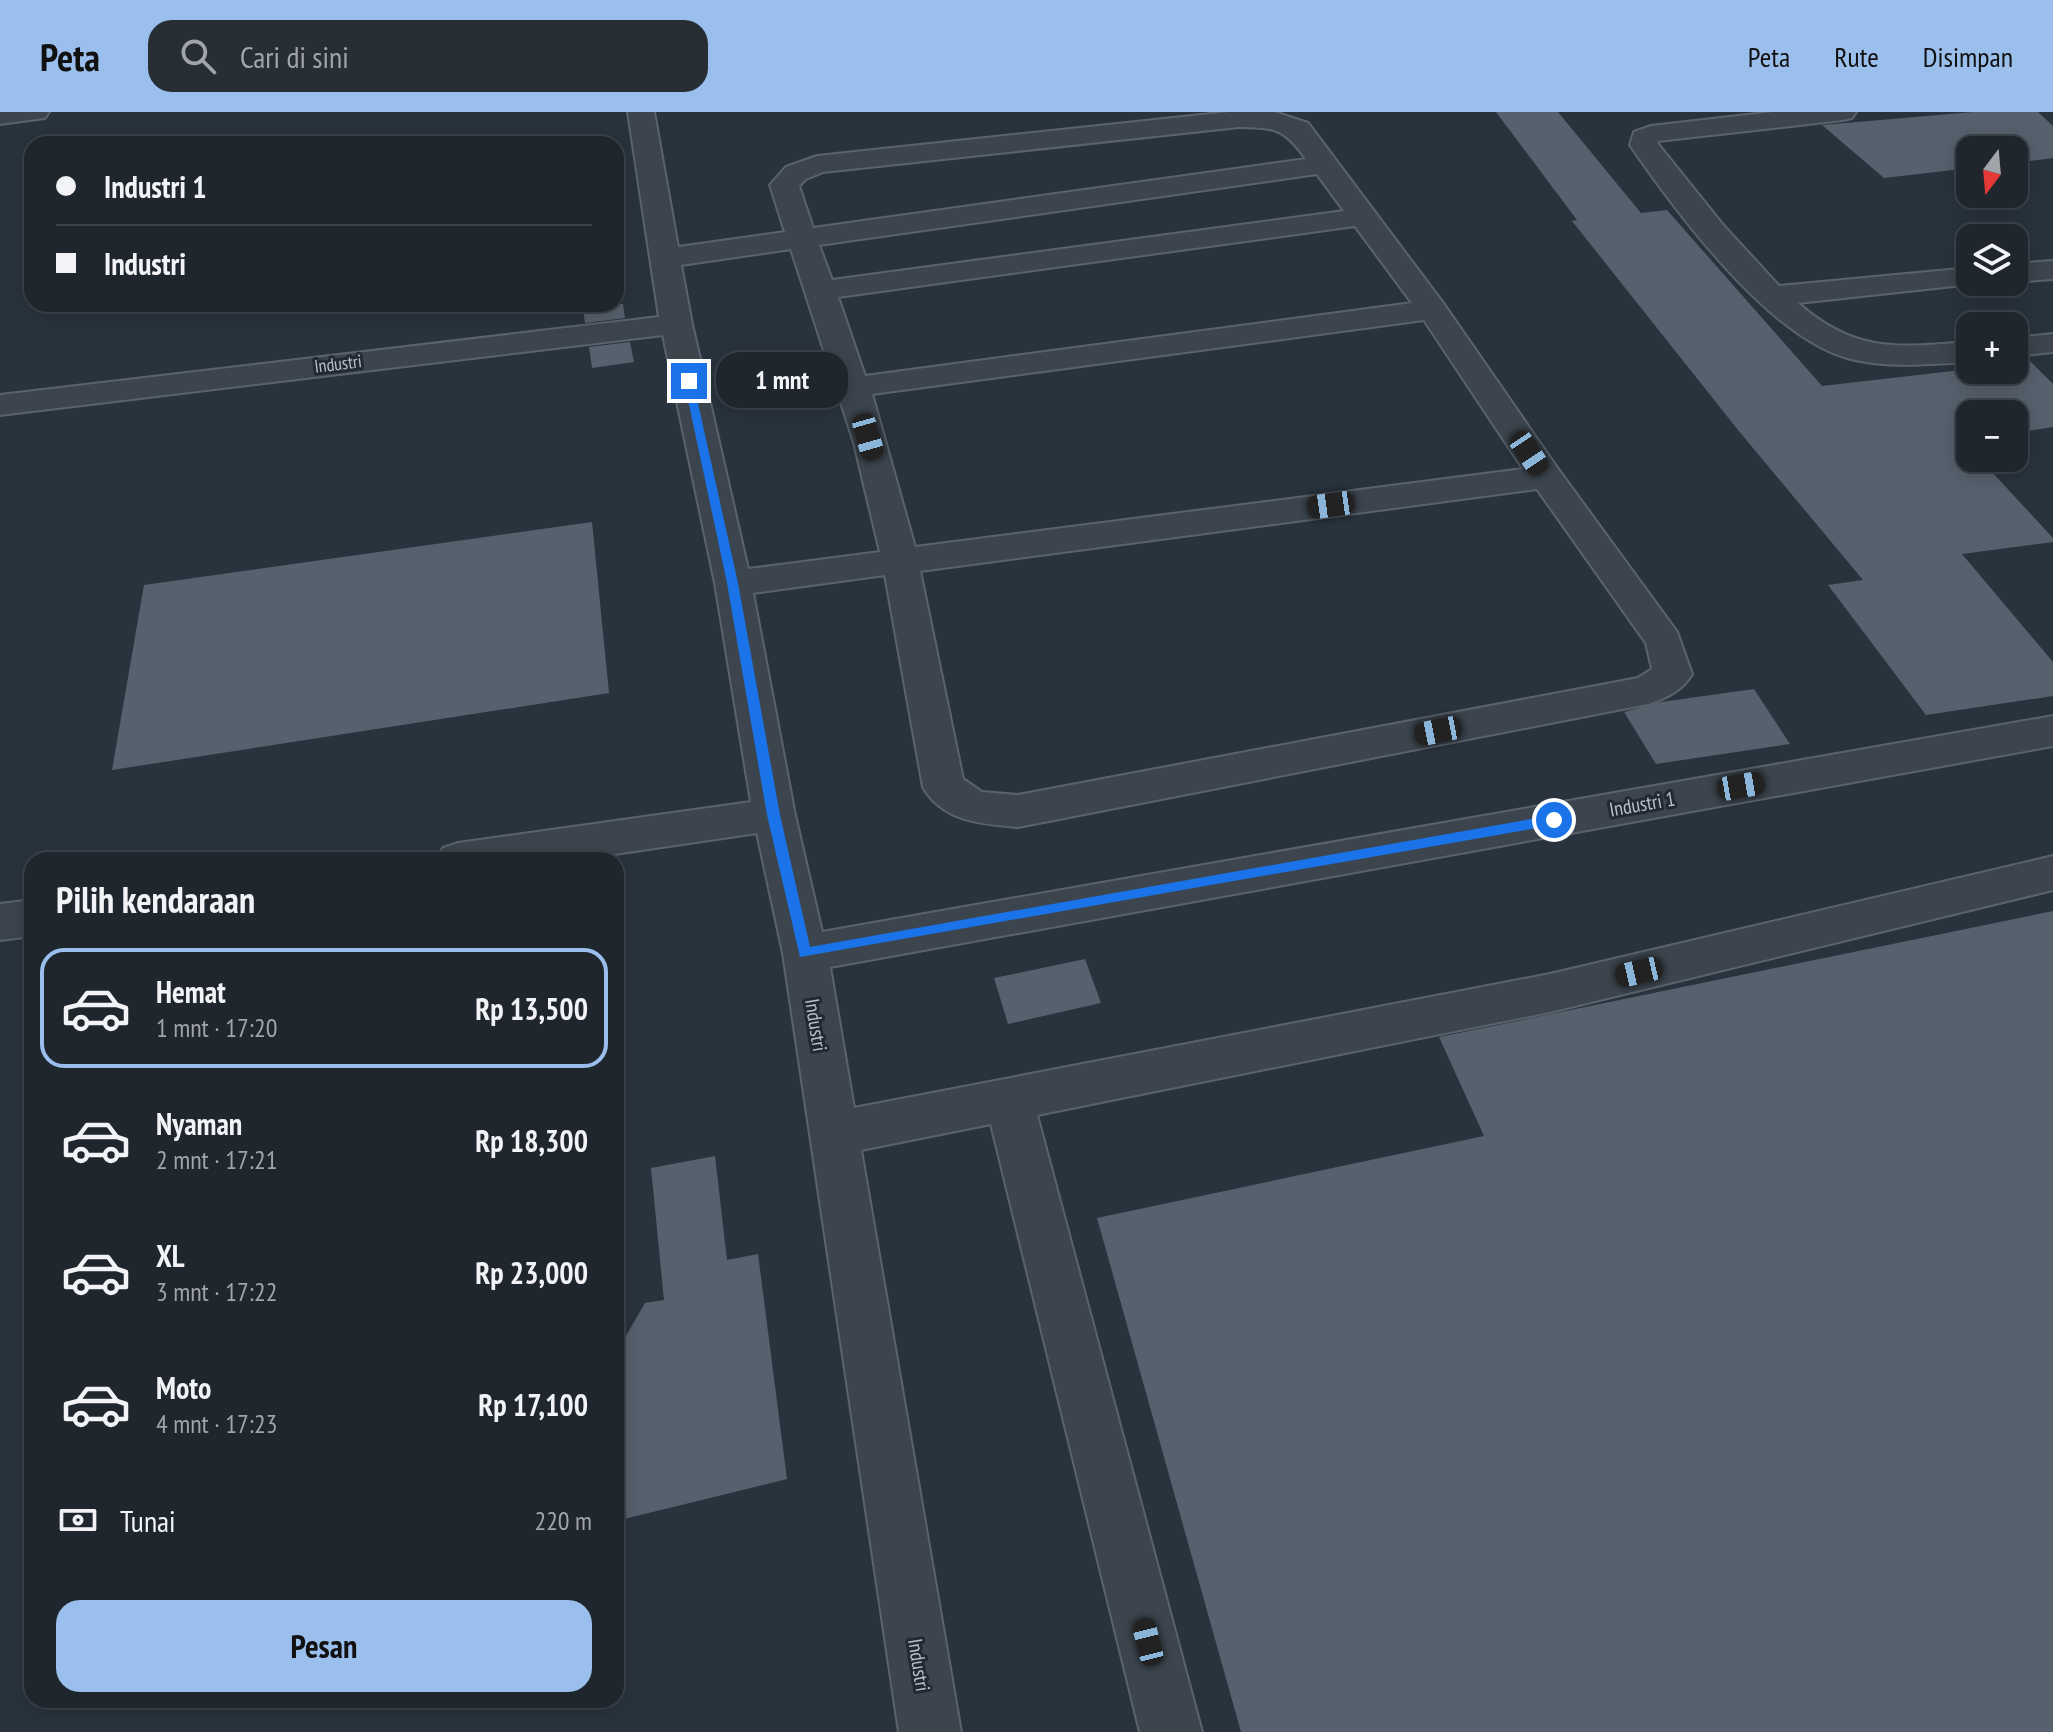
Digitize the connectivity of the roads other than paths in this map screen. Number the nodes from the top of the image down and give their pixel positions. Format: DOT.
graph roads {
  1 [pos="36,112"];
  2 [pos="641,112"];
  3 [pos="1843,112"];
  4 [pos="0,116"];
  5 [pos="1323,165"];
  6 [pos="1361,217"];
  7 [pos="802,237"];
  8 [pos="665,258"];
  9 [pos="2053,270"];
  10 [pos="2028,272"];
  11 [pos="1956,278"];
  12 [pos="822,290"];
  13 [pos="1772,296"];
  14 [pos="1432,310"];
  15 [pos="676,324"];
  16 [pos="2053,343"];
  17 [pos="2028,346"];
  18 [pos="1956,352"];
  19 [pos="854,387"];
  20 [pos="0,405"];
  21 [pos="1546,477"];
  22 [pos="901,563"];
  23 [pos="733,583"];
  24 [pos="2053,731"];
  25 [pos="774,815"];
  26 [pos="514,852"];
  27 [pos="2053,873"];
  28 [pos="24,919"];
  29 [pos="0,922"];
  30 [pos="805,953"];
  31 [pos="1009,1099"];
  32 [pos="832,1134"];
  33 [pos="930,1732"];
  34 [pos="1171,1732"];
  1 -- 4 [label="lane"];
  2 -- 8 [label="lane, Industri"];
  3 -- 13 [label="lane"];
  5 -- 6 [label="lane"];
  5 -- 7 [label="lane"];
  5 -- 7 [label="lane"];
  6 -- 12 [label="lane"];
  6 -- 14 [label="lane"];
  7 -- 8 [label="lane"];
  7 -- 12 [label="lane"];
  8 -- 15 [label="lane, Industri"];
  9 -- 10 [label="lane"];
  11 -- 13 [label="lane"];
  12 -- 19 [label="lane"];
  13 -- 18 [label="lane"];
  14 -- 19 [label="lane"];
  14 -- 21 [label="lane"];
  15 -- 20 [label="lane, Industri"];
  15 -- 23 [label="lane, Industri"];
  16 -- 17 [label="lane"];
  19 -- 22 [label="lane"];
  21 -- 22 [label="lane"];
  21 -- 22 [label="lane"];
  22 -- 23 [label="lane"];
  23 -- 25 [label="lane, Industri"];
  24 -- 30 [label="lane, Industri 1"];
  25 -- 26 [label="lane"];
  25 -- 30 [label="lane, Industri"];
  27 -- 31 [label="lane"];
  28 -- 29 [label="lane"];
  30 -- 32 [label="lane, Industri"];
  31 -- 32 [label="lane"];
  31 -- 34 [label="lane"];
  32 -- 33 [label="lane, Industri"];
}
